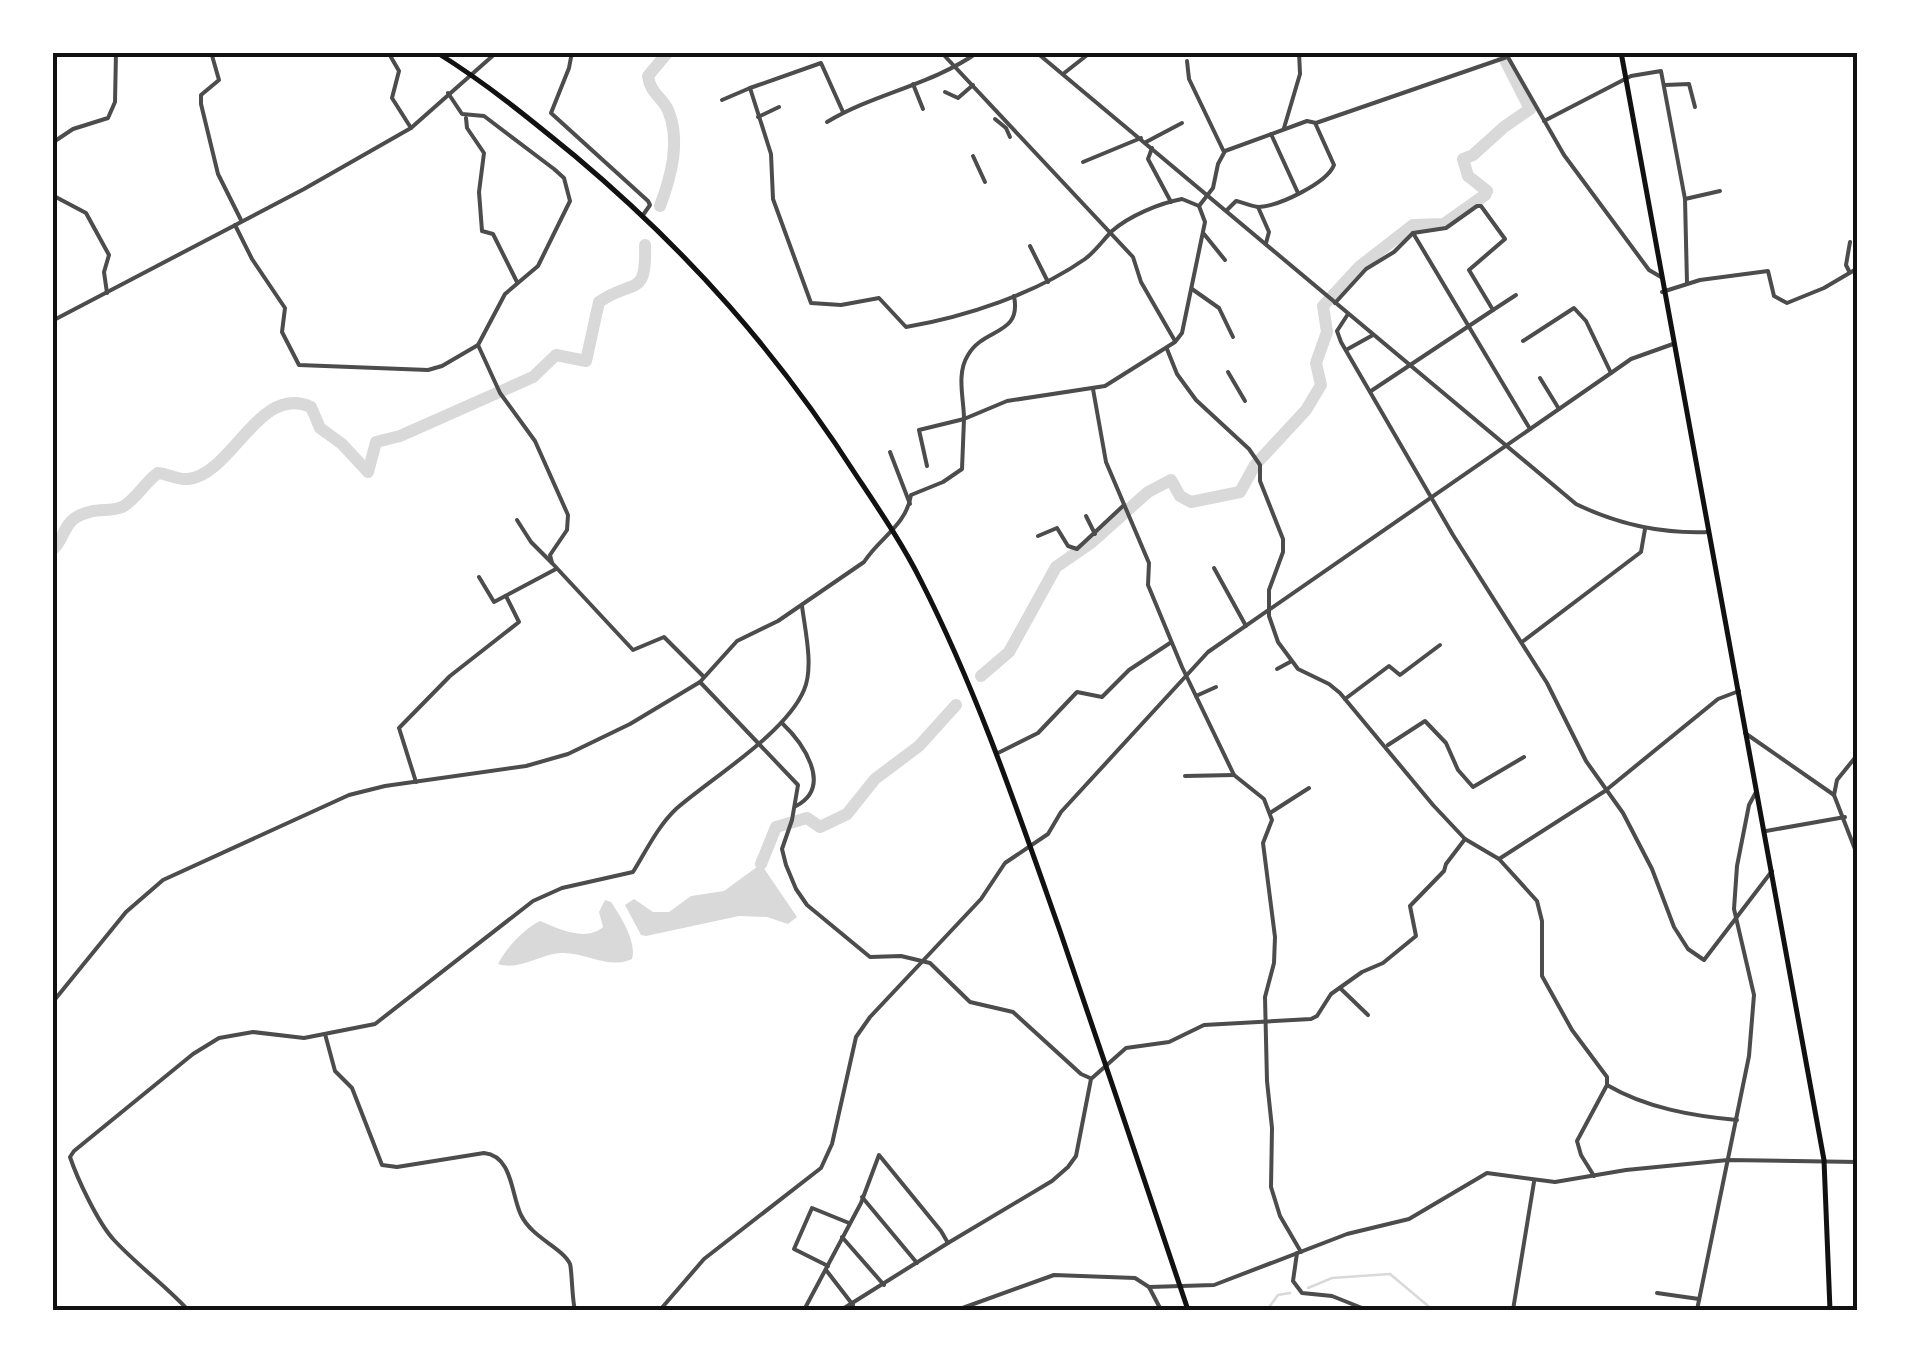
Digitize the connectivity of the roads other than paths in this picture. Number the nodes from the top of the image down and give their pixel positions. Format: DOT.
graph roads {
  1 [pos="116,52"];
  2 [pos="211,52"];
  3 [pos="388,52"];
  4 [pos="436,52"];
  5 [pos="484,52"];
  6 [pos="572,52"];
  7 [pos="942,52"];
  8 [pos="978,52"];
  9 [pos="1036,52"];
  10 [pos="1091,52"];
  11 [pos="1299,52"];
  12 [pos="1620,52"];
  13 [pos="494,54"];
  14 [pos="1505,57"];
  15 [pos="1187,61"];
  16 [pos="956,68"];
  17 [pos="1063,74"];
  18 [pos="472,75"];
  19 [pos="1626,79"];
  20 [pos="913,84"];
  21 [pos="973,85"];
  22 [pos="1665,85"];
  23 [pos="750,88"];
  24 [pos="945,92"];
  25 [pos="448,93"];
  26 [pos="722,100"];
  27 [pos="779,106"];
  28 [pos="1695,107"];
  29 [pos="924,110"];
  30 [pos="843,112"];
  31 [pos="466,116"];
  32 [pos="758,117"];
  33 [pos="996,119"];
  34 [pos="1544,121"];
  35 [pos="827,122"];
  36 [pos="1182,123"];
  37 [pos="1316,123"];
  38 [pos="411,128"];
  39 [pos="1284,128"];
  40 [pos="1272,134"];
  41 [pos="1010,136"];
  42 [pos="1144,140"];
  43 [pos="52,144"];
  44 [pos="1152,148"];
  45 [pos="1224,152"];
  46 [pos="973,156"];
  47 [pos="1083,162"];
  48 [pos="985,182"];
  49 [pos="1720,191"];
  50 [pos="1298,193"];
  51 [pos="1206,194"];
  52 [pos="52,195"];
  53 [pos="1686,199"];
  54 [pos="1171,202"];
  55 [pos="1199,206"];
  56 [pos="1258,207"];
  57 [pos="1227,210"];
  58 [pos="643,215"];
  59 [pos="242,221"];
  60 [pos="236,225"];
  61 [pos="1112,232"];
  62 [pos="1204,234"];
  63 [pos="1414,234"];
  64 [pos="1850,242"];
  65 [pos="1266,243"];
  66 [pos="1030,246"];
  67 [pos="1225,260"];
  68 [pos="1858,268"];
  69 [pos="1850,272"];
  70 [pos="1661,277"];
  71 [pos="516,282"];
  72 [pos="1048,282"];
  73 [pos="1687,283"];
  74 [pos="1192,289"];
  75 [pos="1662,292"];
  76 [pos="107,293"];
  77 [pos="1516,295"];
  78 [pos="1014,296"];
  79 [pos="1336,304"];
  80 [pos="1493,310"];
  81 [pos="1348,314"];
  82 [pos="52,321"];
  83 [pos="1467,328"];
  84 [pos="1372,335"];
  85 [pos="1233,337"];
  86 [pos="1524,340"];
  87 [pos="1175,342"];
  88 [pos="1673,344"];
  89 [pos="478,345"];
  90 [pos="1166,348"];
  91 [pos="1346,350"];
  92 [pos="1411,368"];
  93 [pos="1228,372"];
  94 [pos="1611,373"];
  95 [pos="1540,378"];
  96 [pos="1094,387"];
  97 [pos="1370,392"];
  98 [pos="1244,401"];
  99 [pos="1560,410"];
  100 [pos="964,420"];
  101 [pos="1530,429"];
  102 [pos="1505,447"];
  103 [pos="890,452"];
  104 [pos="927,466"];
  105 [pos="1432,496"];
  106 [pos="910,504"];
  107 [pos="1125,506"];
  108 [pos="1086,516"];
  109 [pos="517,520"];
  110 [pos="1644,529"];
  111 [pos="893,532"];
  112 [pos="1709,532"];
  113 [pos="1095,534"];
  114 [pos="1038,536"];
  115 [pos="1068,546"];
  116 [pos="1060,549"];
  117 [pos="552,562"];
  118 [pos="1214,568"];
  119 [pos="556,569"];
  120 [pos="480,577"];
  121 [pos="506,596"];
  122 [pos="802,606"];
  123 [pos="1269,610"];
  124 [pos="1246,626"];
  125 [pos="1171,642"];
  126 [pos="1522,642"];
  127 [pos="1440,645"];
  128 [pos="1290,662"];
  129 [pos="1277,668"];
  130 [pos="1186,676"];
  131 [pos="702,679"];
  132 [pos="1216,686"];
  133 [pos="1739,691"];
  134 [pos="1196,696"];
  135 [pos="1345,699"];
  136 [pos="782,722"];
  137 [pos="1745,733"];
  138 [pos="758,743"];
  139 [pos="1386,746"];
  140 [pos="998,753"];
  141 [pos="1858,754"];
  142 [pos="1524,757"];
  143 [pos="1234,775"];
  144 [pos="1184,776"];
  145 [pos="416,782"];
  146 [pos="1310,788"];
  147 [pos="1758,790"];
  148 [pos="1605,791"];
  149 [pos="1834,794"];
  150 [pos="795,806"];
  151 [pos="1270,813"];
  152 [pos="1845,818"];
  153 [pos="1764,831"];
  154 [pos="1465,838"];
  155 [pos="1030,845"];
  156 [pos="1858,857"];
  157 [pos="1500,859"];
  158 [pos="1772,870"];
  159 [pos="1736,921"];
  160 [pos="926,961"];
  161 [pos="1340,988"];
  162 [pos="52,1003"];
  163 [pos="1368,1015"];
  164 [pos="1265,1020"];
  165 [pos="324,1034"];
  166 [pos="1106,1066"];
  167 [pos="1091,1078"];
  168 [pos="1608,1085"];
  169 [pos="1737,1120"];
  170 [pos="1728,1160"];
  171 [pos="1824,1160"];
  172 [pos="1858,1162"];
  173 [pos="1594,1176"];
  174 [pos="1534,1182"];
  175 [pos="862,1197"];
  176 [pos="849,1223"];
  177 [pos="842,1237"];
  178 [pos="948,1243"];
  179 [pos="1299,1252"];
  180 [pos="917,1263"];
  181 [pos="827,1268"];
  182 [pos="884,1285"];
  183 [pos="1150,1287"];
  184 [pos="1180,1287"];
  185 [pos="1657,1293"];
  186 [pos="1699,1299"];
  187 [pos="853,1305"];
  188 [pos="188,1310"];
  189 [pos="574,1310"];
  190 [pos="660,1310"];
  191 [pos="804,1310"];
  192 [pos="841,1310"];
  193 [pos="957,1310"];
  194 [pos="1162,1310"];
  195 [pos="1188,1310"];
  196 [pos="1366,1310"];
  197 [pos="1513,1310"];
  198 [pos="1697,1310"];
  199 [pos="1830,1310"];
  1 -- 43 [label="street"];
  2 -- 59 [label="street"];
  3 -- 38 [label="street"];
  4 -- 18 [label="main road"];
  5 -- 13 [label="street"];
  6 -- 58 [label="street"];
  7 -- 16 [label="street"];
  8 -- 16 [label="street"];
  9 -- 17 [label="street"];
  10 -- 17 [label="street"];
  11 -- 39 [label="street"];
  12 -- 19 [label="main road"];
  13 -- 18 [label="street"];
  14 -- 34 [label="street"];
  14 -- 37 [label="street"];
  15 -- 45 [label="street"];
  16 -- 20 [label="street"];
  16 -- 21 [label="street"];
  17 -- 42 [label="street"];
  18 -- 25 [label="street"];
  18 -- 58 [label="main road"];
  19 -- 22 [label="street"];
  19 -- 34 [label="street"];
  19 -- 70 [label="main road"];
  20 -- 29 [label="street"];
  20 -- 30 [label="street"];
  21 -- 24 [label="street"];
  21 -- 61 [label="street"];
  22 -- 28 [label="street"];
  22 -- 53 [label="street"];
  23 -- 26 [label="street"];
  23 -- 30 [label="street"];
  23 -- 32 [label="street"];
  25 -- 31 [label="street"];
  25 -- 38 [label="street"];
  27 -- 32 [label="street"];
  30 -- 35 [label="street"];
  31 -- 71 [label="street"];
  31 -- 71 [label="street"];
  32 -- 78 [label="street"];
  33 -- 41 [label="street"];
  34 -- 70 [label="street"];
  36 -- 42 [label="street"];
  37 -- 39 [label="street"];
  37 -- 50 [label="street"];
  38 -- 59 [label="street"];
  39 -- 40 [label="street"];
  40 -- 45 [label="street"];
  40 -- 50 [label="street"];
  42 -- 44 [label="street"];
  42 -- 47 [label="street"];
  44 -- 51 [label="street"];
  44 -- 54 [label="street"];
  45 -- 51 [label="street"];
  46 -- 48 [label="street"];
  49 -- 53 [label="street"];
  50 -- 56 [label="street"];
  51 -- 55 [label="street"];
  51 -- 57 [label="street"];
  52 -- 76 [label="street"];
  53 -- 73 [label="street"];
  54 -- 55 [label="street"];
  54 -- 61 [label="street"];
  55 -- 62 [label="street"];
  56 -- 57 [label="street"];
  56 -- 65 [label="street"];
  57 -- 65 [label="street"];
  58 -- 111 [label="main road"];
  59 -- 60 [label="street"];
  60 -- 76 [label="street"];
  60 -- 89 [label="street"];
  61 -- 72 [label="street"];
  61 -- 87 [label="street"];
  62 -- 67 [label="street"];
  62 -- 74 [label="street"];
  63 -- 79 [label="street"];
  63 -- 80 [label="street"];
  63 -- 83 [label="street"];
  64 -- 69 [label="street"];
  65 -- 79 [label="street"];
  66 -- 72 [label="street"];
  68 -- 69 [label="street"];
  69 -- 73 [label="street"];
  70 -- 75 [label="main road"];
  71 -- 89 [label="street"];
  72 -- 78 [label="street"];
  73 -- 75 [label="street"];
  74 -- 85 [label="street"];
  74 -- 87 [label="street"];
  75 -- 88 [label="main road"];
  76 -- 82 [label="street"];
  77 -- 80 [label="street"];
  78 -- 100 [label="street"];
  79 -- 81 [label="street"];
  80 -- 83 [label="street"];
  81 -- 84 [label="street"];
  81 -- 91 [label="street"];
  83 -- 92 [label="street"];
  83 -- 101 [label="street"];
  84 -- 91 [label="street"];
  84 -- 92 [label="street"];
  86 -- 94 [label="street"];
  87 -- 90 [label="street"];
  88 -- 94 [label="street"];
  88 -- 112 [label="main road"];
  89 -- 117 [label="street"];
  90 -- 96 [label="street"];
  90 -- 123 [label="street"];
  91 -- 97 [label="street"];
  92 -- 97 [label="street"];
  92 -- 102 [label="street"];
  93 -- 98 [label="street"];
  94 -- 99 [label="street"];
  95 -- 99 [label="street"];
  96 -- 100 [label="street"];
  96 -- 107 [label="street"];
  97 -- 105 [label="street"];
  99 -- 101 [label="street"];
  100 -- 104 [label="street"];
  100 -- 106 [label="street"];
  101 -- 102 [label="street"];
  102 -- 105 [label="street"];
  102 -- 110 [label="street"];
  103 -- 106 [label="street"];
  105 -- 123 [label="street"];
  105 -- 126 [label="street"];
  106 -- 111 [label="street"];
  107 -- 113 [label="street"];
  107 -- 125 [label="street"];
  108 -- 113 [label="street"];
  109 -- 117 [label="street"];
  110 -- 112 [label="street"];
  110 -- 126 [label="street"];
  111 -- 122 [label="street"];
  111 -- 140 [label="main road"];
  112 -- 133 [label="main road"];
  113 -- 115 [label="street"];
  114 -- 115 [label="street"];
  115 -- 116 [label="street"];
  117 -- 119 [label="street"];
  118 -- 124 [label="street"];
  119 -- 121 [label="street"];
  119 -- 131 [label="street"];
  120 -- 121 [label="street"];
  121 -- 145 [label="street"];
  122 -- 131 [label="street"];
  122 -- 136 [label="street"];
  123 -- 124 [label="street"];
  123 -- 128 [label="street"];
  124 -- 130 [label="street"];
  125 -- 130 [label="street"];
  125 -- 140 [label="street"];
  126 -- 148 [label="street"];
  127 -- 135 [label="street"];
  128 -- 129 [label="street"];
  128 -- 135 [label="street"];
  130 -- 134 [label="street"];
  130 -- 155 [label="street"];
  131 -- 138 [label="street"];
  131 -- 145 [label="street"];
  132 -- 134 [label="street"];
  133 -- 137 [label="main road"];
  133 -- 148 [label="street"];
  134 -- 143 [label="street"];
  135 -- 139 [label="street"];
  136 -- 138 [label="street"];
  136 -- 150 [label="street"];
  137 -- 147 [label="main road"];
  137 -- 149 [label="street"];
  138 -- 150 [label="street"];
  138 -- 165 [label="street"];
  139 -- 142 [label="street"];
  139 -- 154 [label="street"];
  140 -- 155 [label="main road"];
  141 -- 149 [label="street"];
  143 -- 144 [label="street"];
  143 -- 151 [label="street"];
  145 -- 162 [label="street"];
  146 -- 151 [label="street"];
  147 -- 153 [label="main road"];
  147 -- 159 [label="street"];
  148 -- 157 [label="street"];
  148 -- 159 [label="street"];
  149 -- 152 [label="street"];
  150 -- 160 [label="street"];
  151 -- 164 [label="street"];
  152 -- 153 [label="street"];
  152 -- 156 [label="street"];
  153 -- 158 [label="main road"];
  154 -- 157 [label="street"];
  154 -- 161 [label="street"];
  155 -- 160 [label="street"];
  155 -- 166 [label="main road"];
  157 -- 168 [label="street"];
  158 -- 159 [label="street"];
  158 -- 171 [label="main road"];
  159 -- 169 [label="street"];
  160 -- 167 [label="street"];
  160 -- 190 [label="street"];
  161 -- 163 [label="street"];
  161 -- 164 [label="street"];
  164 -- 166 [label="street"];
  164 -- 179 [label="street"];
  165 -- 188 [label="street"];
  165 -- 189 [label="street"];
  166 -- 167 [label="street"];
  166 -- 184 [label="main road"];
  167 -- 178 [label="street"];
  168 -- 169 [label="street"];
  168 -- 173 [label="street"];
  169 -- 170 [label="street"];
  170 -- 171 [label="street"];
  170 -- 173 [label="street"];
  170 -- 186 [label="street"];
  171 -- 172 [label="street"];
  171 -- 199 [label="main road"];
  173 -- 174 [label="street"];
  174 -- 179 [label="street"];
  174 -- 197 [label="street"];
  175 -- 176 [label="street"];
  175 -- 178 [label="street"];
  175 -- 180 [label="street"];
  176 -- 177 [label="street"];
  176 -- 181 [label="street"];
  177 -- 181 [label="street"];
  177 -- 182 [label="street"];
  178 -- 180 [label="street"];
  179 -- 184 [label="street"];
  179 -- 196 [label="street"];
  180 -- 182 [label="street"];
  181 -- 187 [label="street"];
  181 -- 191 [label="street"];
  182 -- 187 [label="street"];
  183 -- 184 [label="street"];
  183 -- 193 [label="street"];
  183 -- 194 [label="street"];
  184 -- 195 [label="main road"];
  185 -- 186 [label="street"];
  186 -- 198 [label="street"];
  187 -- 192 [label="street"];
}
